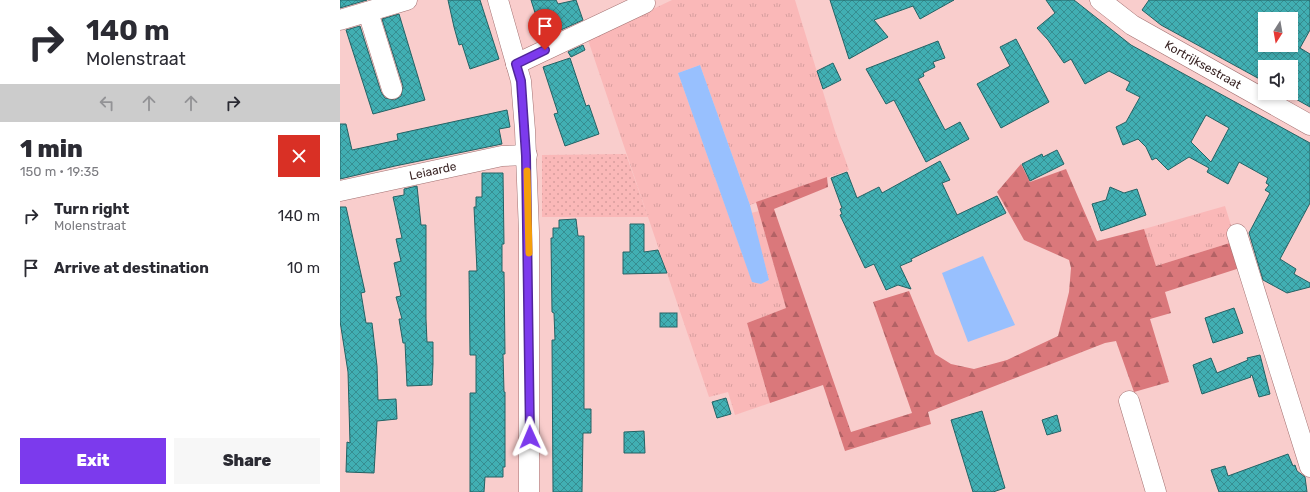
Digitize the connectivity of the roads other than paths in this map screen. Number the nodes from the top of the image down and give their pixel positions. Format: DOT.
graph roads {
  1 [pos="407,0"];
  2 [pos="498,0"];
  3 [pos="1100,0"];
  4 [pos="645,3"];
  5 [pos="368,12"];
  6 [pos="340,20"];
  7 [pos="516,64"];
  8 [pos="392,89"];
  9 [pos="1310,125"];
  10 [pos="526,156"];
  11 [pos="340,192"];
  12 [pos="1237,234"];
  13 [pos="1129,401"];
  14 [pos="1310,467"];
  15 [pos="529,492"];
  16 [pos="1156,492"];
  1 -- 5 [label="street"];
  2 -- 7 [label="street"];
  3 -- 9 [label="street, Kortrijksestraat"];
  4 -- 7 [label="street"];
  5 -- 6 [label="street"];
  5 -- 8 [label="street"];
  7 -- 10 [label="street"];
  10 -- 11 [label="street, Leiaarde"];
  10 -- 15 [label="street"];
  12 -- 14 [label="street"];
  13 -- 16 [label="street"];
}
